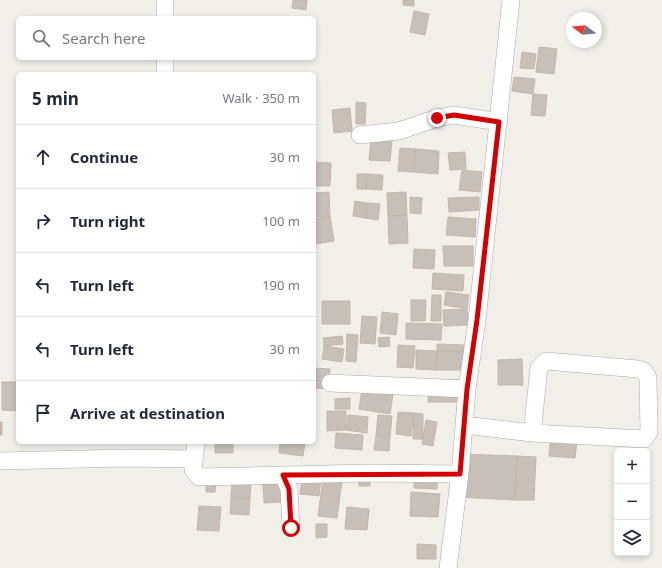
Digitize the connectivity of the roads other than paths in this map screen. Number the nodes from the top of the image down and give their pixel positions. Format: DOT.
graph roads {
  1 [pos="511,0"];
  2 [pos="165,60"];
  3 [pos="165,72"];
  4 [pos="499,122"];
  5 [pos="360,136"];
  6 [pos="330,384"];
  7 [pos="467,389"];
  8 [pos="464,425"];
  9 [pos="532,433"];
  10 [pos="196,444"];
  11 [pos="194,459"];
  12 [pos="0,461"];
  13 [pos="460,474"];
  14 [pos="283,475"];
  15 [pos="291,528"];
  16 [pos="448,568"];
  1 -- 4 [label="street"];
  2 -- 3 [label="street"];
  4 -- 5 [label="street"];
  4 -- 7 [label="street"];
  6 -- 7 [label="street"];
  7 -- 8 [label="street"];
  8 -- 9 [label="street"];
  8 -- 13 [label="street"];
  9 -- 9 [label="street"];
  10 -- 11 [label="street"];
  11 -- 12 [label="street"];
  11 -- 14 [label="street"];
  13 -- 14 [label="street"];
  13 -- 16 [label="street"];
  14 -- 15 [label="street"];
}
